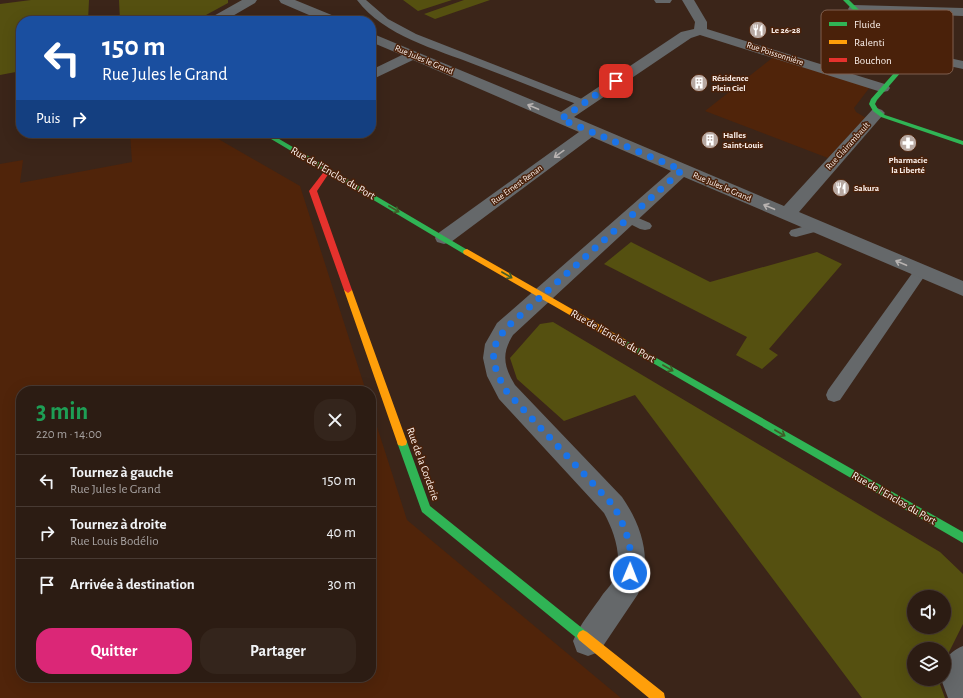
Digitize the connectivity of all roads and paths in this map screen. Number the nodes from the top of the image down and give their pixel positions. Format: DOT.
graph roads {
  1 [pos="251,0"];
  2 [pos="285,0"];
  3 [pos="361,0"];
  4 [pos="660,0"];
  5 [pos="666,0"];
  6 [pos="688,0"];
  7 [pos="850,4"];
  8 [pos="935,10"];
  9 [pos="953,11"];
  10 [pos="963,12"];
  11 [pos="224,16"];
  12 [pos="322,16"];
  13 [pos="700,31"];
  14 [pos="376,39"];
  15 [pos="413,55"];
  16 [pos="953,62"];
  17 [pos="963,65"];
  18 [pos="821,69"];
  19 [pos="376,74"];
  20 [pos="838,74"];
  21 [pos="895,74"];
  22 [pos="883,88"];
  23 [pos="583,103"];
  24 [pos="877,113"];
  25 [pos="561,119"];
  26 [pos="590,131"];
  27 [pos="273,138"];
  28 [pos="963,143"];
  29 [pos="328,170"];
  30 [pos="682,170"];
  31 [pos="787,214"];
  32 [pos="817,227"];
  33 [pos="796,233"];
  34 [pos="444,238"];
  35 [pos="921,271"];
  36 [pos="963,290"];
  37 [pos="543,296"];
  38 [pos="834,395"];
  39 [pos="963,538"];
  40 [pos="588,641"];
  41 [pos="963,660"];
  42 [pos="963,697"];
  43 [pos="659,698"];
  1 -- 11 [label="street"];
  2 -- 12 [label="street"];
  3 -- 23 [label="lane"];
  4 -- 5 [label="street"];
  6 -- 13 [label="street"];
  7 -- 8 [label="street"];
  9 -- 10 [label="street"];
  13 -- 18 [label="street, Rue Poissonnière"];
  13 -- 23 [label="street"];
  14 -- 15 [label="street, Rue Jules le Grand"];
  15 -- 19 [label="street"];
  25 -- 15 [label="street, Rue Jules le Grand, one-way"];
  16 -- 17 [label="street"];
  20 -- 22 [label="street, Rue Poissonnière"];
  21 -- 22 [label="street, Rue Clairambault"];
  22 -- 24 [label="street, Rue Clairambault"];
  23 -- 25 [label="street"];
  24 -- 28 [label="street"];
  24 -- 31 [label="street, Rue Clairambault"];
  25 -- 26 [label="street, Rue Jules le Grand"];
  26 -- 30 [label="street, Rue Jules le Grand"];
  26 -- 34 [label="street, Rue Ernest Renan, one-way"];
  27 -- 29 [label="street, Rue de l'Enclos du Port"];
  29 -- 34 [label="street, Rue de l'Enclos du Port, one-way"];
  29 -- 40 [label="street, Rue de la Corderie"];
  31 -- 30 [label="street, Rue Jules le Grand, one-way"];
  30 -- 37 [label="street"];
  31 -- 32 [label="street, Rue Jules le Grand"];
  32 -- 33 [label="lane"];
  35 -- 32 [label="street, Rue Jules le Grand, one-way"];
  34 -- 37 [label="street, Rue de l'Enclos du Port, one-way"];
  35 -- 36 [label="street, Rue Jules le Grand"];
  35 -- 38 [label="lane"];
  37 -- 39 [label="street, Rue de l'Enclos du Port, one-way"];
  37 -- 40 [label="street"];
  40 -- 43 [label="street, Rue de la Corderie"];
  41 -- 42 [label="street"];
}
